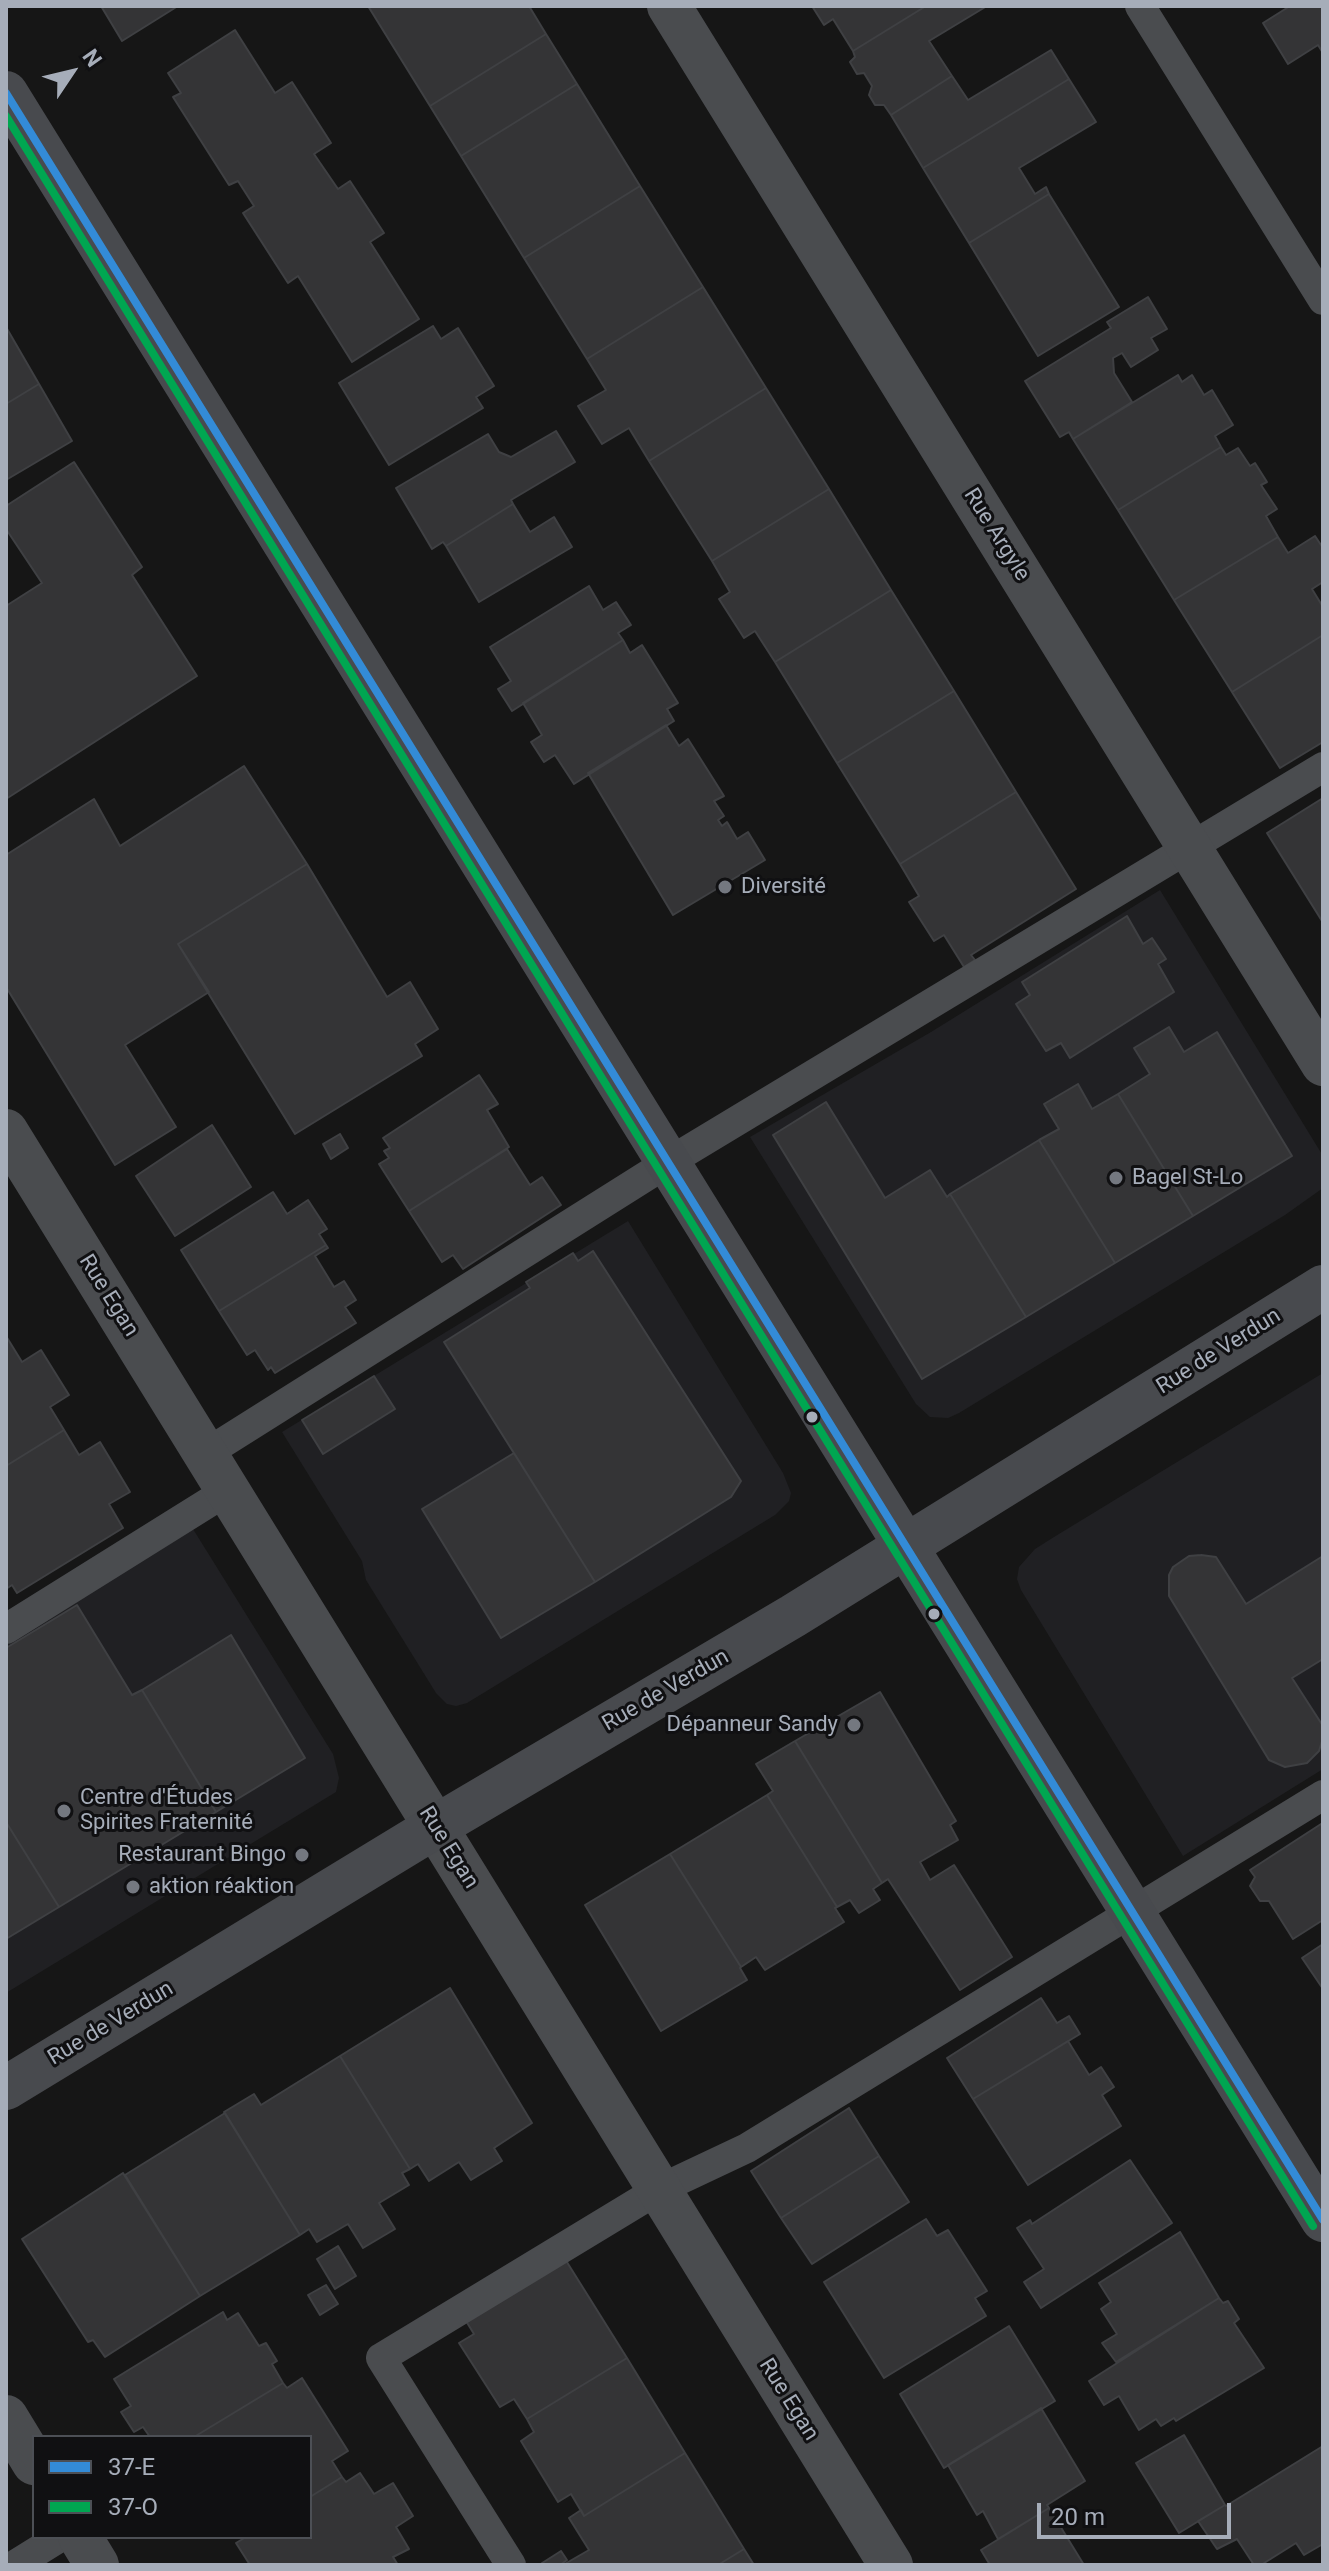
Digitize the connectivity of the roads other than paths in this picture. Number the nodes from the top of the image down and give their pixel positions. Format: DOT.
graph roads {
  1 [pos="669,6"];
  2 [pos="1140,6"];
  3 [pos="6,93"];
  4 [pos="1323,300"];
  5 [pos="1323,767"];
  6 [pos="1190,848"];
  7 [pos="1323,1064"];
  8 [pos="6,1131"];
  9 [pos="667,1163"];
  10 [pos="1323,1287"];
  11 [pos="205,1454"];
  12 [pos="227,1491"];
  13 [pos="905,1546"];
  14 [pos="6,1629"];
  15 [pos="1323,1795"];
  16 [pos="435,1827"];
  17 [pos="1132,1912"];
  18 [pos="6,2088"];
  19 [pos="658,2190"];
  20 [pos="1323,2220"];
  21 [pos="6,2417"];
  22 [pos="32,2460"];
  23 [pos="57,2539"];
  24 [pos="81,2539"];
  25 [pos="15,2565"];
  26 [pos="97,2565"];
  27 [pos="511,2565"];
  28 [pos="891,2565"];
  1 -- 6 [label="street, Rue Argyle"];
  2 -- 4 [label="lane"];
  3 -- 9 [label="street"];
  5 -- 6 [label="lane"];
  6 -- 7 [label="street, Rue Argyle"];
  6 -- 9 [label="lane"];
  8 -- 11 [label="street, Rue Egan"];
  9 -- 11 [label="lane"];
  9 -- 13 [label="street"];
  10 -- 13 [label="street, Rue de Verdun"];
  11 -- 12 [label="street, Rue Egan"];
  12 -- 14 [label="lane"];
  12 -- 16 [label="street, Rue Egan"];
  13 -- 16 [label="street, Rue de Verdun"];
  13 -- 17 [label="street"];
  15 -- 17 [label="lane"];
  16 -- 18 [label="street, Rue de Verdun"];
  16 -- 19 [label="street, Rue Egan"];
  17 -- 19 [label="lane"];
  17 -- 20 [label="street"];
  19 -- 27 [label="lane"];
  19 -- 28 [label="street, Rue Egan"];
  21 -- 22 [label="street"];
  23 -- 25 [label="lane"];
  24 -- 26 [label="street"];
}
